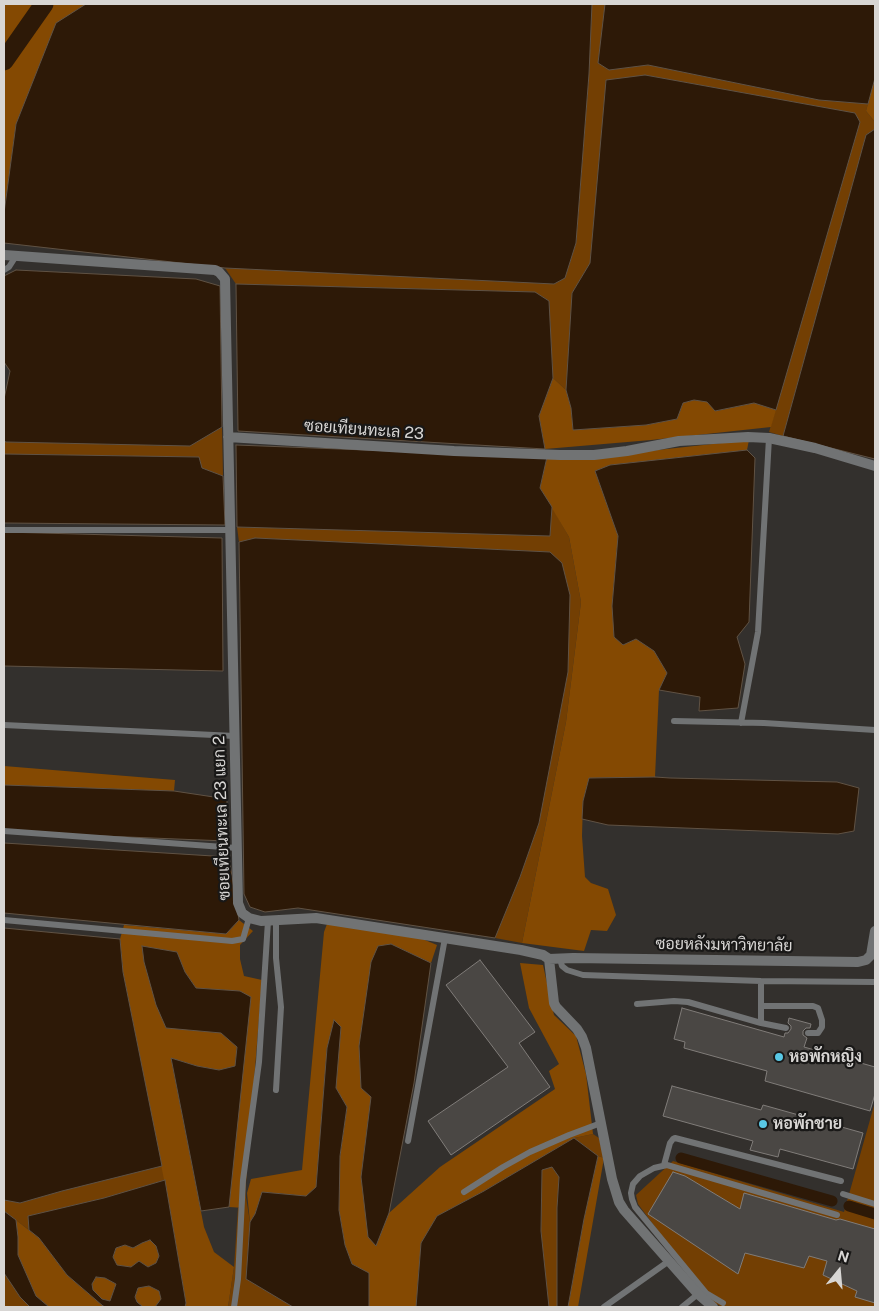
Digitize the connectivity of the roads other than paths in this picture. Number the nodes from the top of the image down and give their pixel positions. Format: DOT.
graph roads {
  1 [pos="4,255"];
  2 [pos="16,256"];
  3 [pos="4,270"];
  4 [pos="228,436"];
  5 [pos="769,438"];
  6 [pos="875,466"];
  7 [pos="4,530"];
  8 [pos="230,530"];
  9 [pos="674,721"];
  10 [pos="741,722"];
  11 [pos="4,725"];
  12 [pos="875,730"];
  13 [pos="234,736"];
  14 [pos="4,831"];
  15 [pos="237,848"];
  16 [pos="249,918"];
  17 [pos="4,920"];
  18 [pos="272,921"];
  19 [pos="875,930"];
  20 [pos="445,938"];
  21 [pos="551,958"];
  22 [pos="761,980"];
  23 [pos="875,982"];
  24 [pos="638,1004"];
  25 [pos="761,1006"];
  26 [pos="761,1023"];
  27 [pos="786,1028"];
  28 [pos="808,1032"];
  29 [pos="276,1090"];
  30 [pos="601,1123"];
  31 [pos="408,1141"];
  32 [pos="664,1165"];
  33 [pos="840,1181"];
  34 [pos="464,1192"];
  35 [pos="843,1194"];
  36 [pos="875,1204"];
  37 [pos="837,1215"];
  38 [pos="669,1261"];
  39 [pos="698,1294"];
  40 [pos="718,1305"];
  41 [pos="234,1307"];
  42 [pos="604,1307"];
  43 [pos="682,1307"];
  1 -- 2 [label="street"];
  2 -- 3 [label="lane"];
  2 -- 4 [label="street"];
  4 -- 5 [label="street, ซอยเทียนทะเล 23"];
  4 -- 8 [label="street, ซอยเทียนทะเล 23 แยก 2"];
  5 -- 6 [label="street, ซอยเทียนทะเล 23"];
  5 -- 10 [label="lane"];
  7 -- 8 [label="lane"];
  8 -- 13 [label="street, ซอยเทียนทะเล 23 แยก 2"];
  9 -- 10 [label="lane"];
  10 -- 12 [label="lane"];
  11 -- 13 [label="lane"];
  13 -- 15 [label="street, ซอยเทียนทะเล 23 แยก 2"];
  14 -- 15 [label="lane"];
  15 -- 16 [label="street, ซอยเทียนทะเล 23 แยก 2"];
  16 -- 17 [label="lane"];
  16 -- 18 [label="street, ซอยเทียนทะเล 23 แยก 2"];
  18 -- 20 [label="street, ซอยเทียนทะเล 23 แยก 2"];
  18 -- 29 [label="lane"];
  18 -- 41 [label="lane"];
  19 -- 21 [label="street, ซอยหลังมหาวิทยาลัย"];
  20 -- 21 [label="street, ซอยเทียนทะเล 23 แยก 2"];
  20 -- 31 [label="lane"];
  21 -- 22 [label="lane"];
  21 -- 30 [label="street"];
  22 -- 23 [label="lane"];
  22 -- 25 [label="lane"];
  24 -- 26 [label="lane"];
  25 -- 26 [label="lane"];
  25 -- 28 [label="lane"];
  26 -- 27 [label="lane"];
  30 -- 34 [label="lane"];
  30 -- 38 [label="street"];
  32 -- 33 [label="lane"];
  32 -- 37 [label="lane"];
  32 -- 40 [label="lane"];
  35 -- 36 [label="lane"];
  38 -- 39 [label="street"];
  38 -- 42 [label="lane"];
  39 -- 40 [label="street"];
  39 -- 43 [label="lane"];
}
